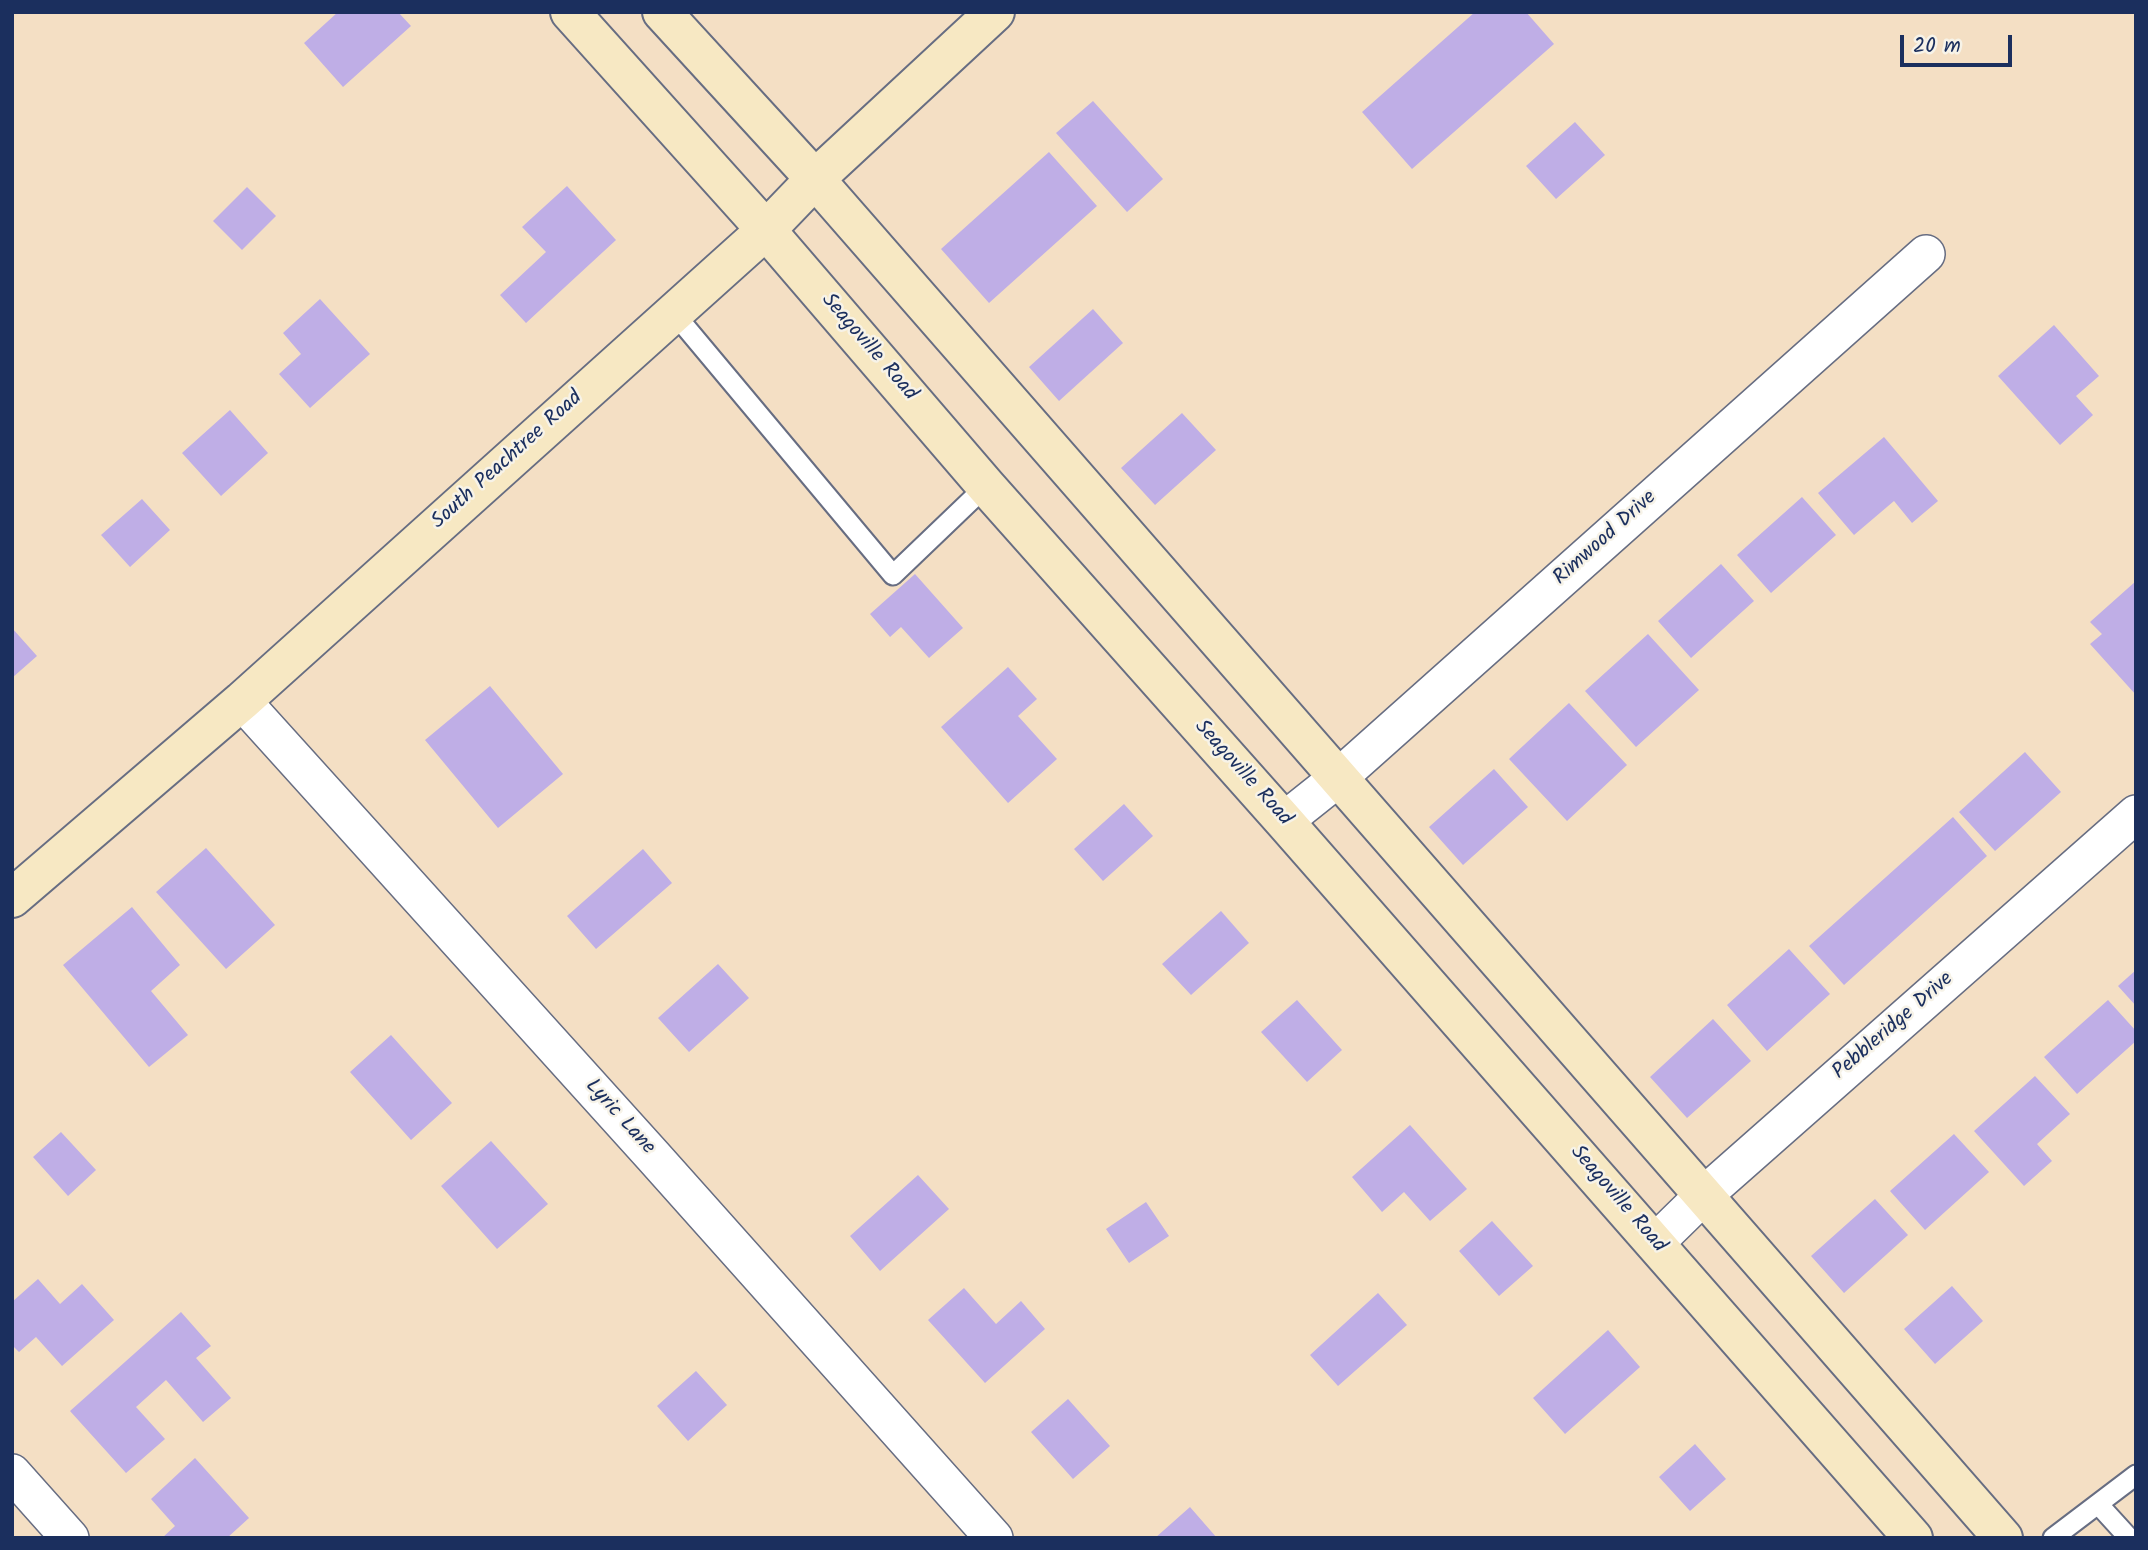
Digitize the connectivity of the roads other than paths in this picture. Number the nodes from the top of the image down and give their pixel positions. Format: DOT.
graph roads {
  1 [pos="570,12"];
  2 [pos="662,12"];
  3 [pos="995,12"];
  4 [pos="815,179"];
  5 [pos="766,230"];
  6 [pos="1926,254"];
  7 [pos="673,312"];
  8 [pos="986,486"];
  9 [pos="242,701"];
  10 [pos="1338,778"];
  11 [pos="2136,814"];
  12 [pos="1284,821"];
  13 [pos="12,898"];
  14 [pos="1703,1196"];
  15 [pos="1655,1243"];
  16 [pos="12,1473"];
  17 [pos="2136,1475"];
  18 [pos="2098,1504"];
  19 [pos="69,1538"];
  20 [pos="994,1538"];
  21 [pos="1913,1538"];
  22 [pos="2003,1538"];
  23 [pos="2053,1538"];
  24 [pos="2129,1538"];
  1 -- 5 [label="main road, Seagoville Road"];
  2 -- 4 [label="main road"];
  3 -- 4 [label="main road, South Peachtree Road"];
  4 -- 5 [label="main road, South Peachtree Road"];
  4 -- 10 [label="main road"];
  5 -- 7 [label="main road, South Peachtree Road"];
  5 -- 8 [label="main road, Seagoville Road"];
  6 -- 10 [label="street, Rimwood Drive"];
  7 -- 8 [label="lane"];
  7 -- 9 [label="main road, South Peachtree Road"];
  8 -- 12 [label="main road, Seagoville Road"];
  9 -- 13 [label="main road, South Peachtree Road"];
  9 -- 20 [label="street, Lyric Lane"];
  10 -- 12 [label="street, Rimwood Drive"];
  10 -- 14 [label="main road"];
  11 -- 14 [label="street, Pebbleridge Drive"];
  12 -- 15 [label="main road, Seagoville Road"];
  14 -- 15 [label="street, Pebbleridge Drive"];
  14 -- 22 [label="main road"];
  15 -- 21 [label="main road, Seagoville Road"];
  16 -- 19 [label="street"];
  17 -- 18 [label="lane"];
  18 -- 23 [label="lane"];
  18 -- 24 [label="lane"];
}
